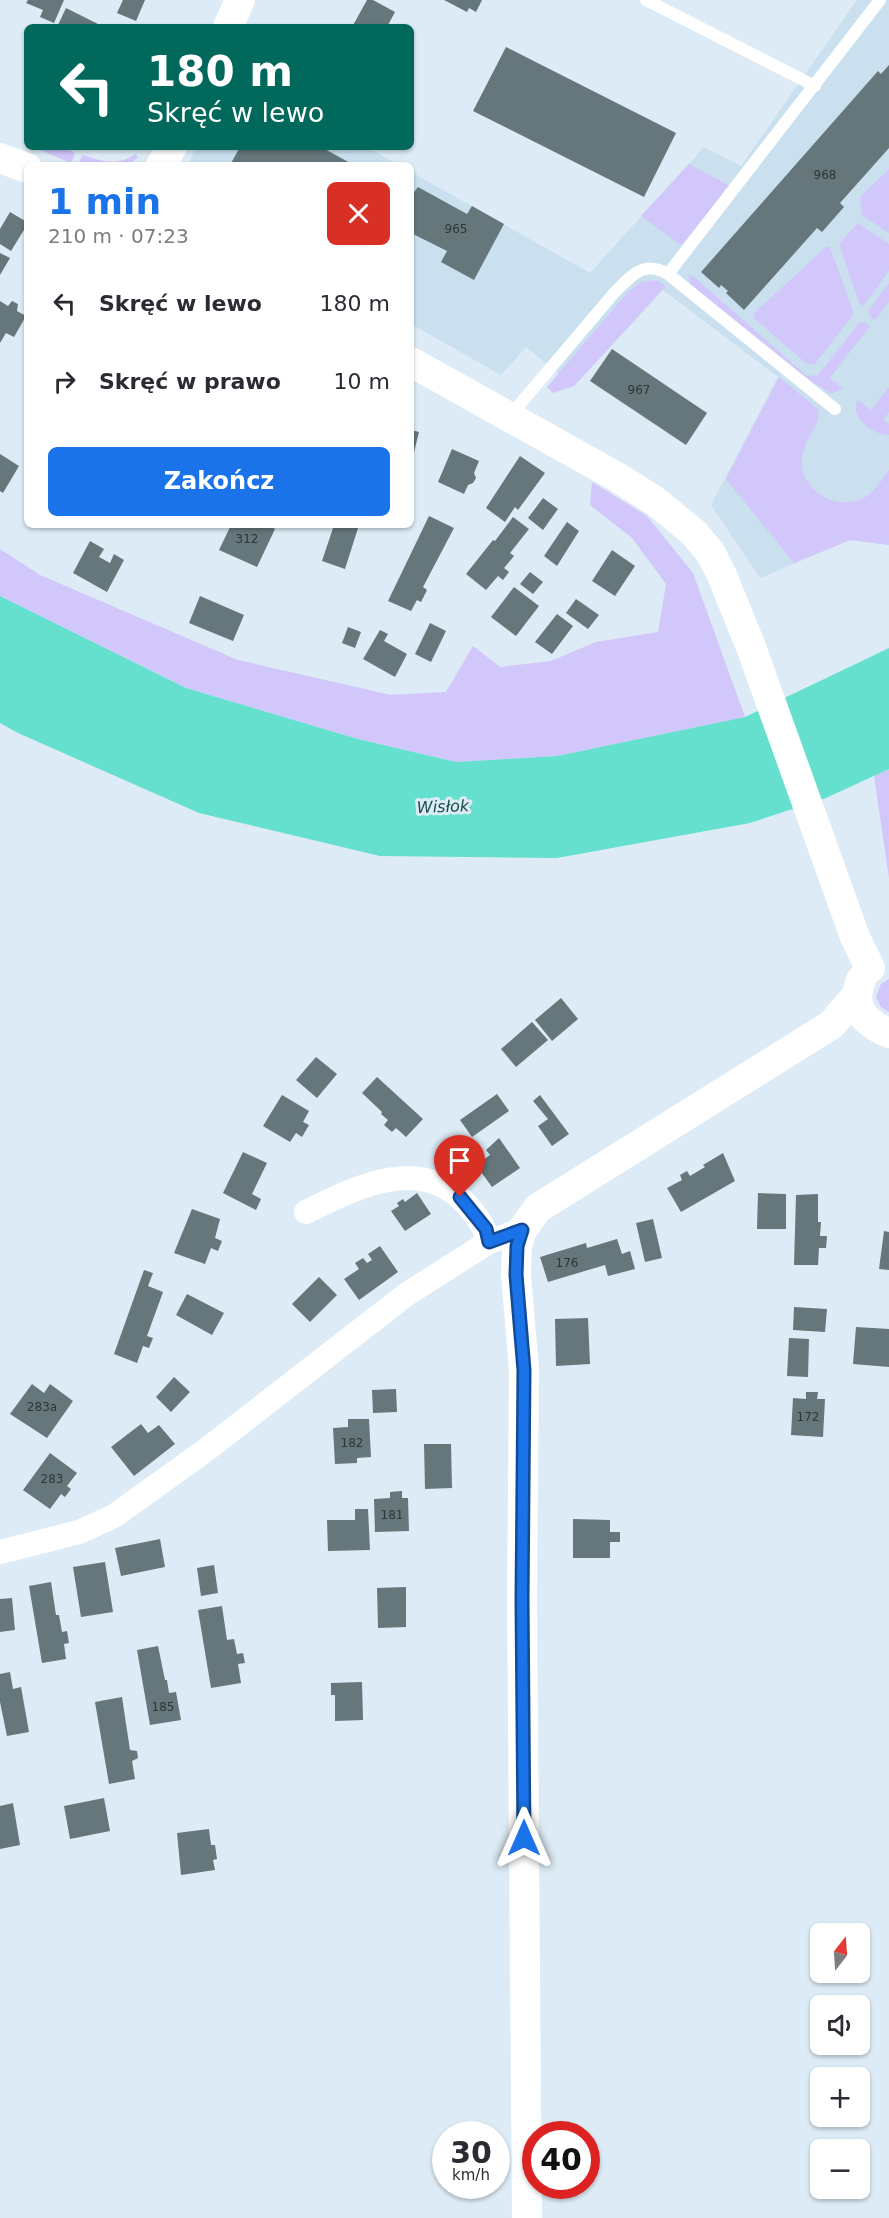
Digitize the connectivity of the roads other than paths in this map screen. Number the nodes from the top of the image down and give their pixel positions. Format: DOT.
graph roads {
  1 [pos="240,0"];
  2 [pos="646,0"];
  3 [pos="880,0"];
  4 [pos="229,24"];
  5 [pos="815,86"];
  6 [pos="0,158"];
  7 [pos="24,167"];
  8 [pos="668,274"];
  9 [pos="414,364"];
  10 [pos="835,409"];
  11 [pos="510,416"];
  12 [pos="879,964"];
  13 [pos="857,995"];
  14 [pos="831,1025"];
  15 [pos="881,1029"];
  16 [pos="306,1212"];
  17 [pos="522,1230"];
  18 [pos="489,1242"];
  19 [pos="0,1552"];
  20 [pos="527,2218"];
  1 -- 4 [label="street"];
  2 -- 5 [label="lane"];
  3 -- 5 [label="lane"];
  5 -- 8 [label="lane"];
  6 -- 7 [label="street"];
  8 -- 10 [label="lane"];
  8 -- 11 [label="lane"];
  9 -- 11 [label="street"];
  11 -- 12 [label="street"];
  12 -- 13 [label="street"];
  13 -- 14 [label="street"];
  13 -- 15 [label="street"];
  14 -- 15 [label="street"];
  14 -- 17 [label="street"];
  16 -- 18 [label="street"];
  17 -- 18 [label="street"];
  17 -- 20 [label="street"];
  18 -- 19 [label="street"];
}
